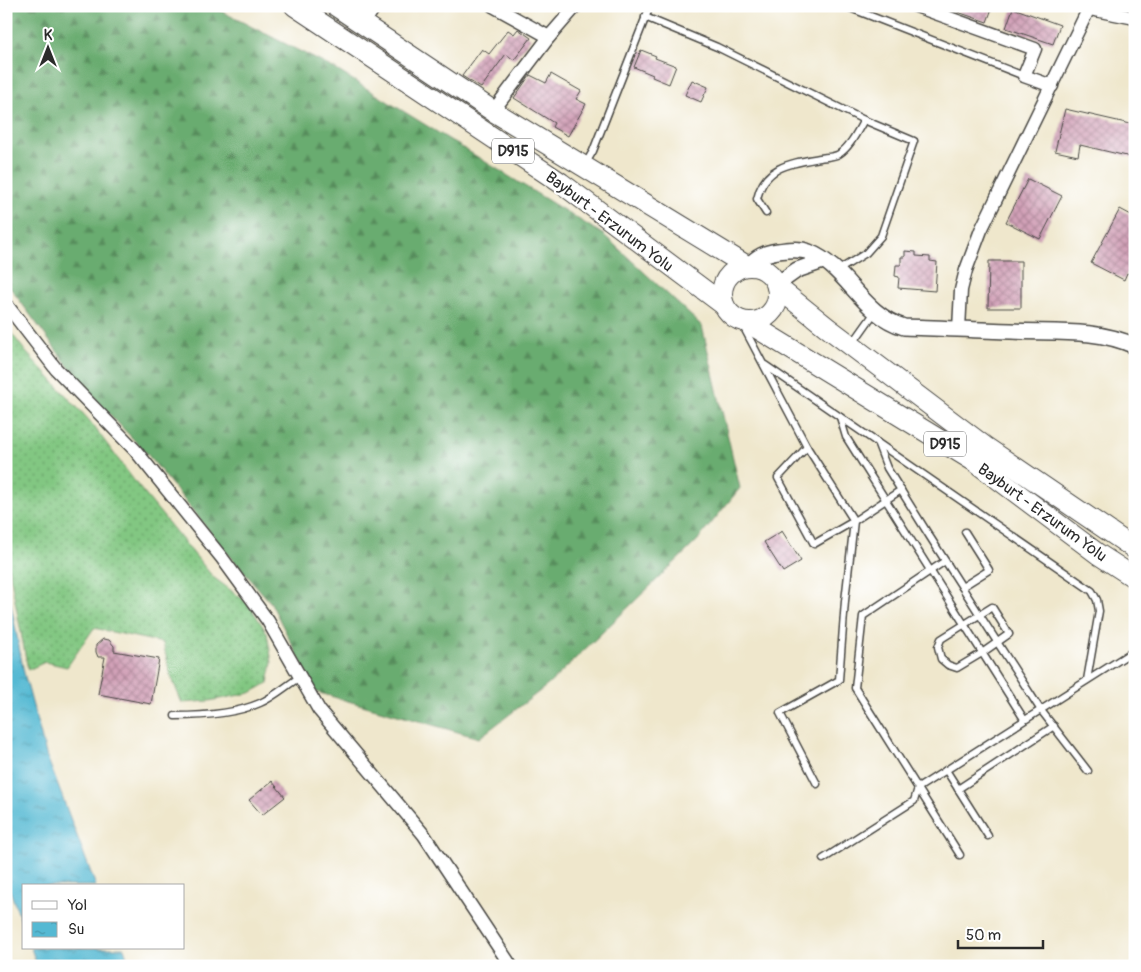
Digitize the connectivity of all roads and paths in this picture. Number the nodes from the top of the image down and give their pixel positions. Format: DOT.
graph roads {
  1 [pos="295,6"];
  2 [pos="336,6"];
  3 [pos="375,6"];
  4 [pos="493,6"];
  5 [pos="576,6"];
  6 [pos="650,6"];
  7 [pos="845,6"];
  8 [pos="916,6"];
  9 [pos="1090,7"];
  10 [pos="645,17"];
  11 [pos="1135,18"];
  12 [pos="364,23"];
  13 [pos="549,37"];
  14 [pos="1024,76"];
  15 [pos="1052,86"];
  16 [pos="493,111"];
  17 [pos="864,120"];
  18 [pos="584,167"];
  19 [pos="766,213"];
  20 [pos="823,261"];
  21 [pos="748,266"];
  22 [pos="837,272"];
  23 [pos="777,286"];
  24 [pos="6,304"];
  25 [pos="724,305"];
  26 [pos="875,312"];
  27 [pos="743,322"];
  28 [pos="959,329"];
  29 [pos="851,345"];
  30 [pos="1135,346"];
  31 [pos="763,364"];
  32 [pos="840,417"];
  33 [pos="877,442"];
  34 [pos="807,447"];
  35 [pos="901,490"];
  36 [pos="886,500"];
  37 [pos="854,521"];
  38 [pos="965,532"];
  39 [pos="1135,549"];
  40 [pos="945,561"];
  41 [pos="930,570"];
  42 [pos="1135,578"];
  43 [pos="962,587"];
  44 [pos="980,614"];
  45 [pos="964,624"];
  46 [pos="998,642"];
  47 [pos="1135,650"];
  48 [pos="982,653"];
  49 [pos="300,677"];
  50 [pos="1087,680"];
  51 [pos="1040,709"];
  52 [pos="175,716"];
  53 [pos="1024,719"];
  54 [pos="1054,726"];
  55 [pos="946,770"];
  56 [pos="1088,771"];
  57 [pos="817,784"];
  58 [pos="918,788"];
  59 [pos="958,789"];
  60 [pos="988,836"];
  61 [pos="960,855"];
  62 [pos="823,859"];
  63 [pos="511,966"];
  1 -- 25 [label="highway, Bayburt - Erzurum Yolu / D915"];
  2 -- 12 [label="highway, Bayburt - Erzurum Yolu / D915"];
  3 -- 12 [label="street"];
  4 -- 13 [label="street"];
  5 -- 13 [label="street"];
  6 -- 10 [label="lane"];
  7 -- 14 [label="lane"];
  8 -- 14 [label="street"];
  9 -- 11 [label="street"];
  9 -- 15 [label="street"];
  10 -- 17 [label="lane"];
  10 -- 18 [label="lane"];
  12 -- 16 [label="highway, Bayburt - Erzurum Yolu / D915"];
  13 -- 16 [label="street"];
  14 -- 15 [label="street"];
  15 -- 28 [label="street"];
  16 -- 18 [label="highway, Bayburt - Erzurum Yolu / D915"];
  17 -- 19 [label="lane"];
  17 -- 22 [label="lane"];
  18 -- 21 [label="highway, Bayburt - Erzurum Yolu / D915"];
  20 -- 21 [label="street"];
  20 -- 22 [label="street"];
  20 -- 23 [label="street"];
  21 -- 23 [label="highway, Bayburt - Erzurum Yolu"];
  21 -- 25 [label="highway"];
  22 -- 26 [label="street"];
  23 -- 27 [label="highway"];
  23 -- 29 [label="highway, Bayburt - Erzurum Yolu / D915"];
  24 -- 49 [label="street"];
  25 -- 27 [label="highway, Bayburt - Erzurum Yolu"];
  26 -- 28 [label="street"];
  26 -- 29 [label="lane"];
  27 -- 31 [label="lane"];
  27 -- 42 [label="highway, Bayburt - Erzurum Yolu / D915"];
  28 -- 30 [label="street"];
  29 -- 39 [label="highway, Bayburt - Erzurum Yolu / D915"];
  31 -- 32 [label="lane"];
  31 -- 34 [label="lane"];
  32 -- 33 [label="lane"];
  32 -- 36 [label="lane"];
  33 -- 35 [label="lane"];
  33 -- 50 [label="lane"];
  34 -- 37 [label="lane"];
  34 -- 37 [label="lane"];
  35 -- 36 [label="lane"];
  35 -- 40 [label="lane"];
  36 -- 37 [label="lane"];
  36 -- 41 [label="lane"];
  37 -- 57 [label="lane"];
  38 -- 43 [label="lane"];
  40 -- 41 [label="lane"];
  40 -- 43 [label="lane"];
  41 -- 45 [label="lane"];
  41 -- 58 [label="lane"];
  43 -- 44 [label="lane"];
  44 -- 45 [label="lane"];
  44 -- 46 [label="lane"];
  44 -- 46 [label="lane"];
  45 -- 48 [label="lane"];
  45 -- 48 [label="lane"];
  46 -- 48 [label="lane"];
  46 -- 51 [label="lane"];
  47 -- 50 [label="lane"];
  48 -- 53 [label="lane"];
  49 -- 52 [label="lane"];
  49 -- 63 [label="street"];
  50 -- 51 [label="lane"];
  51 -- 53 [label="lane"];
  51 -- 54 [label="lane"];
  53 -- 55 [label="lane"];
  54 -- 56 [label="lane"];
  54 -- 59 [label="lane"];
  55 -- 58 [label="lane"];
  55 -- 59 [label="lane"];
  58 -- 61 [label="lane"];
  58 -- 62 [label="lane"];
  59 -- 60 [label="lane"];
}
